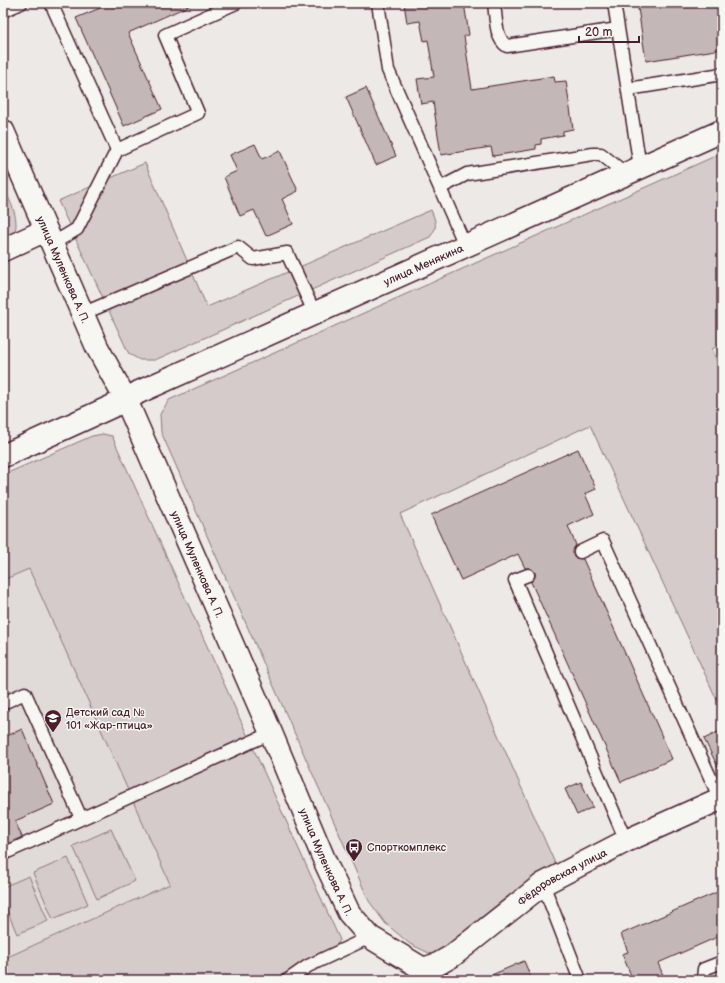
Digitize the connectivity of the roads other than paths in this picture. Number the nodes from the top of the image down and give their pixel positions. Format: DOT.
graph roads {
  1 [pos="21,3"];
  2 [pos="51,3"];
  3 [pos="236,3"];
  4 [pos="378,3"];
  5 [pos="494,3"];
  6 [pos="614,3"];
  7 [pos="3,11"];
  8 [pos="618,29"];
  9 [pos="722,74"];
  10 [pos="628,89"];
  11 [pos="3,131"];
  12 [pos="722,131"];
  13 [pos="116,150"];
  14 [pos="633,170"];
  15 [pos="440,188"];
  16 [pos="49,237"];
  17 [pos="465,246"];
  18 [pos="3,250"];
  19 [pos="82,314"];
  20 [pos="315,314"];
  21 [pos="126,400"];
  22 [pos="3,456"];
  23 [pos="580,552"];
  24 [pos="528,575"];
  25 [pos="3,702"];
  26 [pos="271,732"];
  27 [pos="721,798"];
  28 [pos="81,818"];
  29 [pos="626,841"];
  30 [pos="3,854"];
  31 [pos="543,884"];
  32 [pos="370,937"];
  33 [pos="722,962"];
  34 [pos="423,975"];
  35 [pos="288,980"];
  36 [pos="580,980"];
  37 [pos="703,980"];
  1 -- 7 [label="lane"];
  2 -- 13 [label="lane"];
  3 -- 13 [label="lane"];
  4 -- 15 [label="lane"];
  5 -- 8 [label="lane"];
  6 -- 8 [label="lane"];
  8 -- 10 [label="lane"];
  9 -- 10 [label="lane"];
  10 -- 14 [label="lane"];
  11 -- 16 [label="street, улица Муленкова А. П."];
  12 -- 14 [label="street, улица Менякина"];
  13 -- 16 [label="lane"];
  14 -- 15 [label="lane"];
  14 -- 17 [label="street, улица Менякина"];
  15 -- 17 [label="lane"];
  16 -- 18 [label="street"];
  16 -- 19 [label="street, улица Муленкова А. П."];
  17 -- 20 [label="street, улица Менякина"];
  19 -- 20 [label="lane"];
  19 -- 21 [label="street, улица Муленкова А. П."];
  20 -- 21 [label="street, улица Менякина"];
  21 -- 22 [label="street, улица Менякина"];
  21 -- 26 [label="street, улица Муленкова А. П."];
  23 -- 27 [label="lane"];
  24 -- 29 [label="lane"];
  25 -- 28 [label="lane"];
  26 -- 28 [label="lane"];
  26 -- 32 [label="street, улица Муленкова А. П."];
  27 -- 29 [label="street, Фёдоровская улица"];
  28 -- 30 [label="lane"];
  29 -- 31 [label="street, Фёдоровская улица"];
  31 -- 34 [label="street, Фёдоровская улица"];
  31 -- 36 [label="lane"];
  32 -- 34 [label="street, улица Муленкова А. П."];
  32 -- 35 [label="lane"];
  33 -- 37 [label="lane"];
}
